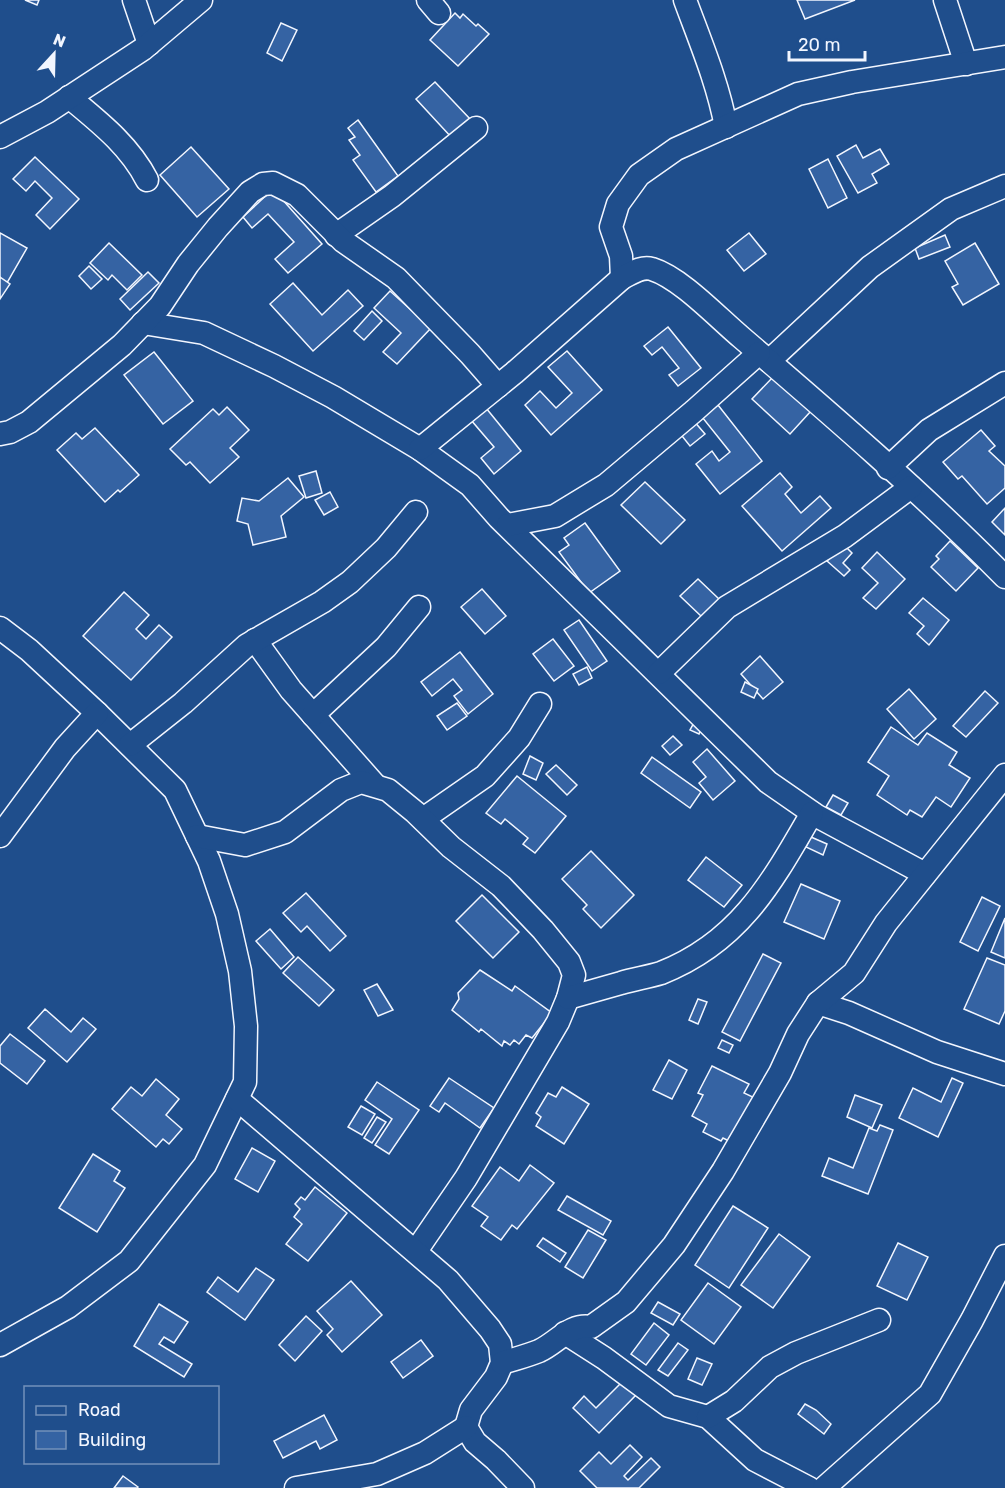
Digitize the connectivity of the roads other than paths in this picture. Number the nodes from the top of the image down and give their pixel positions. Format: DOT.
graph roads {
  1 [pos="134,0"];
  2 [pos="201,0"];
  3 [pos="685,0"];
  4 [pos="945,0"];
  5 [pos="149,44"];
  6 [pos="1005,57"];
  7 [pos="966,64"];
  8 [pos="69,97"];
  9 [pos="726,127"];
  10 [pos="476,128"];
  11 [pos="0,137"];
  12 [pos="147,180"];
  13 [pos="1005,186"];
  14 [pos="336,235"];
  15 [pos="622,278"];
  16 [pos="143,322"];
  17 [pos="764,357"];
  18 [pos="1005,383"];
  19 [pos="498,386"];
  20 [pos="0,434"];
  21 [pos="420,449"];
  22 [pos="888,468"];
  23 [pos="911,487"];
  24 [pos="416,512"];
  25 [pos="508,525"];
  26 [pos="1005,577"];
  27 [pos="418,607"];
  28 [pos="0,628"];
  29 [pos="255,640"];
  30 [pos="659,673"];
  31 [pos="540,704"];
  32 [pos="97,713"];
  33 [pos="313,715"];
  34 [pos="130,745"];
  35 [pos="1005,776"];
  36 [pos="375,785"];
  37 [pos="812,813"];
  38 [pos="423,819"];
  39 [pos="0,836"];
  40 [pos="197,836"];
  41 [pos="925,874"];
  42 [pos="568,998"];
  43 [pos="818,1003"];
  44 [pos="1005,1074"];
  45 [pos="237,1099"];
  46 [pos="416,1251"];
  47 [pos="1005,1256"];
  48 [pos="879,1320"];
  49 [pos="565,1333"];
  50 [pos="0,1345"];
  51 [pos="502,1363"];
  52 [pos="708,1418"];
  53 [pos="466,1427"];
  54 [pos="296,1488"];
  55 [pos="523,1488"];
  56 [pos="809,1488"];
  57 [pos="824,1488"];
  1 -- 5 [label="street"];
  2 -- 5 [label="street"];
  3 -- 9 [label="street"];
  4 -- 7 [label="street"];
  5 -- 8 [label="street"];
  6 -- 7 [label="street"];
  7 -- 9 [label="street"];
  8 -- 11 [label="street"];
  8 -- 12 [label="street"];
  9 -- 15 [label="street"];
  10 -- 14 [label="street"];
  13 -- 17 [label="street"];
  14 -- 16 [label="street"];
  14 -- 19 [label="street"];
  15 -- 17 [label="street"];
  15 -- 19 [label="street"];
  16 -- 20 [label="street"];
  16 -- 21 [label="street"];
  17 -- 22 [label="street"];
  17 -- 25 [label="street"];
  18 -- 22 [label="street"];
  19 -- 21 [label="street"];
  21 -- 25 [label="street"];
  22 -- 23 [label="street"];
  23 -- 26 [label="street"];
  23 -- 30 [label="street"];
  24 -- 29 [label="street"];
  25 -- 30 [label="street"];
  27 -- 33 [label="street"];
  28 -- 32 [label="street"];
  29 -- 33 [label="street"];
  29 -- 34 [label="street"];
  30 -- 37 [label="street"];
  31 -- 38 [label="street"];
  32 -- 34 [label="street"];
  32 -- 39 [label="street"];
  33 -- 36 [label="street"];
  34 -- 40 [label="street"];
  35 -- 41 [label="street"];
  36 -- 38 [label="street"];
  36 -- 40 [label="street"];
  37 -- 41 [label="street"];
  37 -- 42 [label="street"];
  38 -- 42 [label="street"];
  40 -- 45 [label="street"];
  41 -- 43 [label="street"];
  42 -- 46 [label="street"];
  43 -- 44 [label="street"];
  43 -- 49 [label="street"];
  45 -- 46 [label="street"];
  45 -- 50 [label="street"];
  46 -- 51 [label="street"];
  47 -- 57 [label="street"];
  48 -- 52 [label="street"];
  49 -- 51 [label="street"];
  49 -- 52 [label="street"];
  51 -- 53 [label="street"];
  52 -- 56 [label="street"];
  53 -- 54 [label="street"];
  53 -- 55 [label="street"];
}
